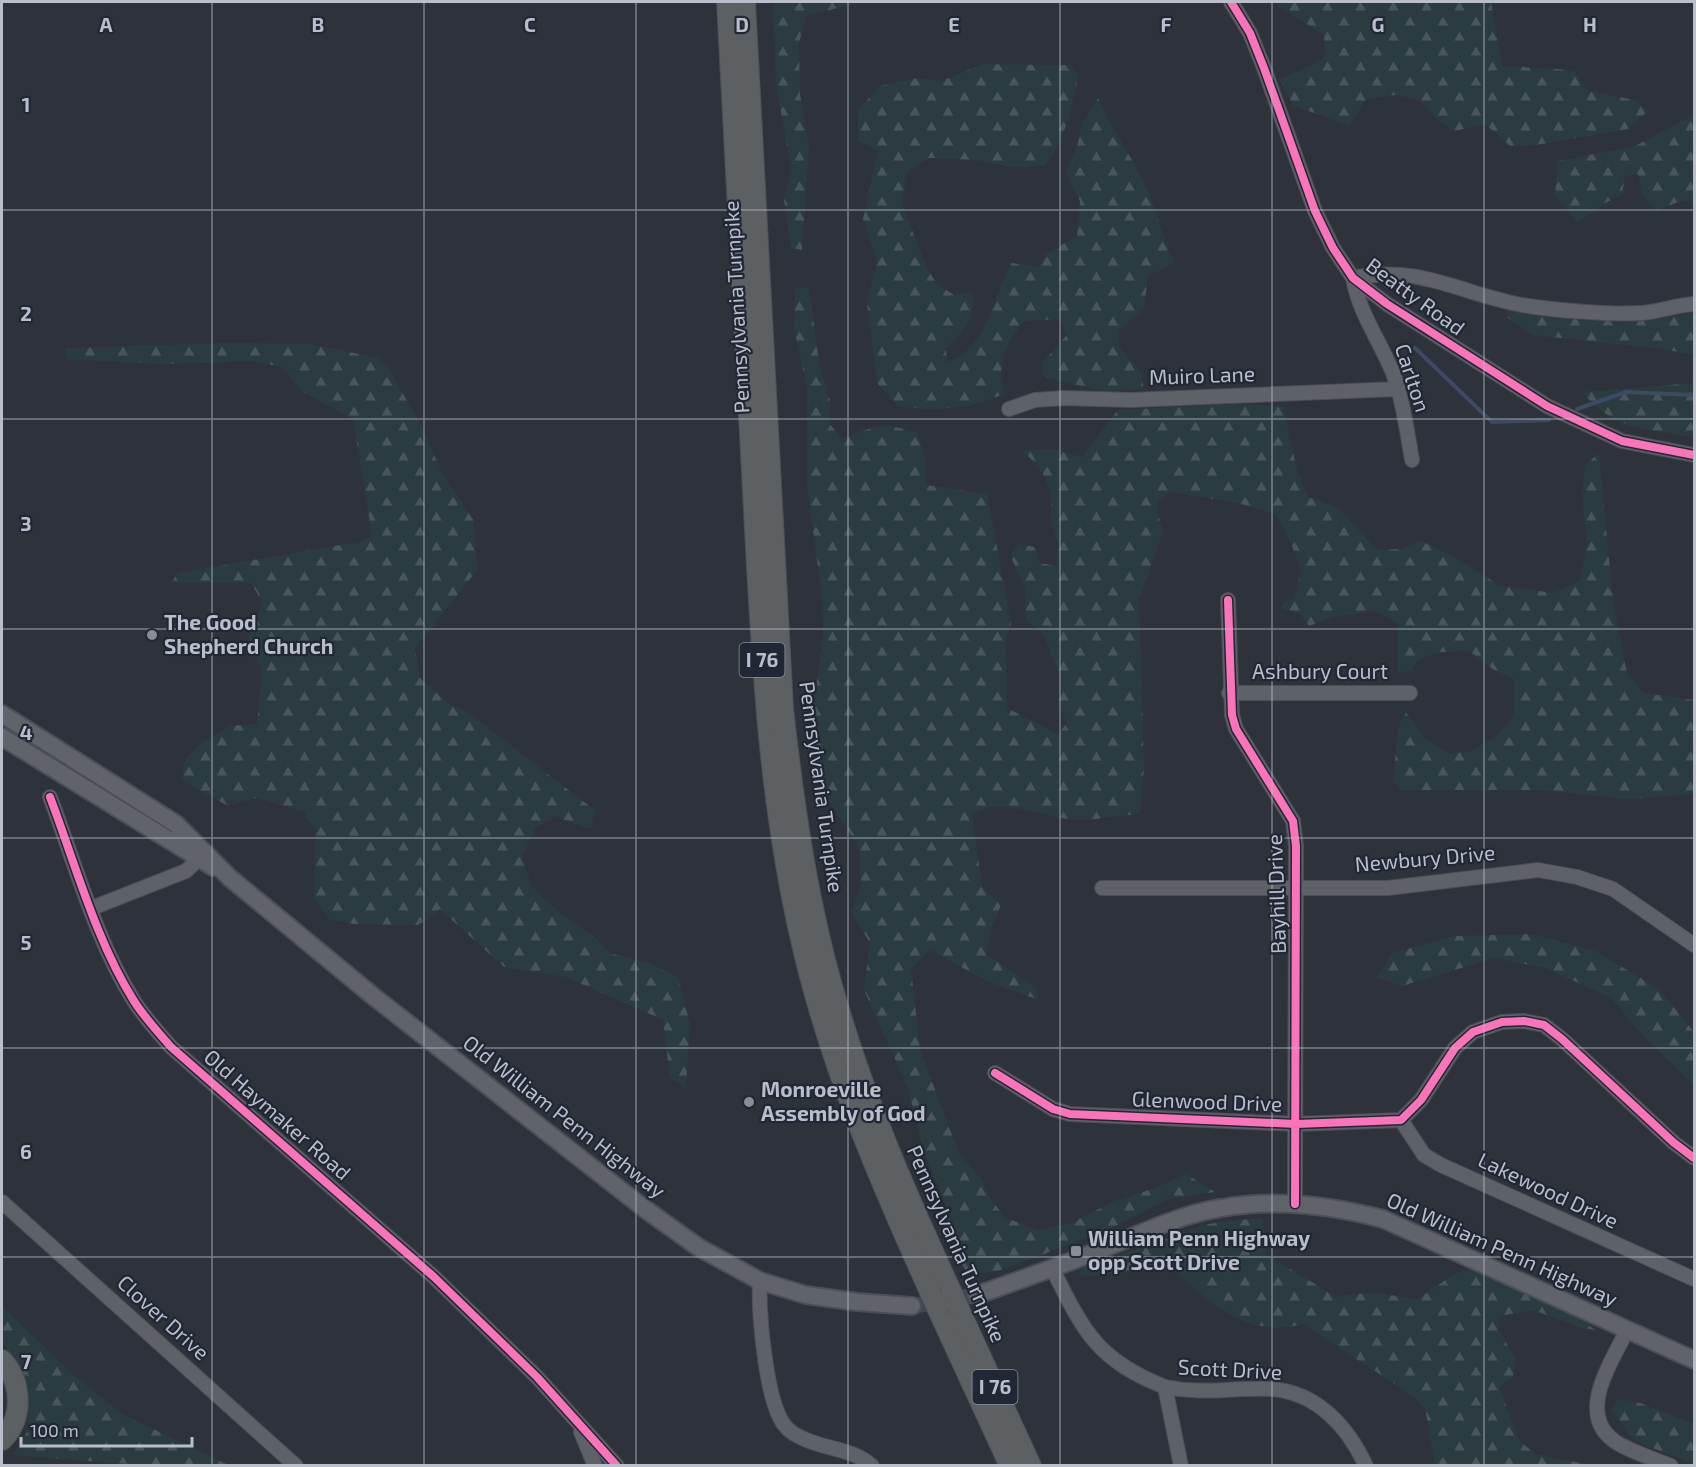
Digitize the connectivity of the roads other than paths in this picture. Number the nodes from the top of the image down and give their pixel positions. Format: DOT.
graph roads {
  1 [pos="727,2"];
  2 [pos="745,2"];
  3 [pos="1231,2"];
  4 [pos="1353,278"];
  5 [pos="1695,304"];
  6 [pos="1398,389"];
  7 [pos="1009,409"];
  8 [pos="1695,455"];
  9 [pos="1412,460"];
  10 [pos="1228,600"];
  11 [pos="1229,693"];
  12 [pos="1410,693"];
  13 [pos="2,714"];
  14 [pos="2,737"];
  15 [pos="50,797"];
  16 [pos="203,856"];
  17 [pos="1297,886"];
  18 [pos="1102,888"];
  19 [pos="92,908"];
  20 [pos="1695,945"];
  21 [pos="995,1072"];
  22 [pos="1401,1120"];
  23 [pos="1296,1124"];
  24 [pos="1695,1158"];
  25 [pos="2,1202"];
  26 [pos="1295,1204"];
  27 [pos="1053,1270"];
  28 [pos="1695,1279"];
  29 [pos="760,1281"];
  30 [pos="977,1295"];
  31 [pos="912,1306"];
  32 [pos="1627,1330"];
  33 [pos="2,1360"];
  34 [pos="1695,1360"];
  35 [pos="1165,1387"];
  36 [pos="561,1403"];
  37 [pos="2,1440"];
  38 [pos="615,1463"];
  39 [pos="296,1466"];
  40 [pos="596,1466"];
  41 [pos="872,1466"];
  42 [pos="1010,1466"];
  43 [pos="1031,1466"];
  44 [pos="1180,1466"];
  45 [pos="1366,1466"];
  46 [pos="1671,1466"];
  1 -- 42 [label="highway, Pennsylvania Turnpike / I 76, bridge"];
  2 -- 43 [label="highway, Pennsylvania Turnpike / I 76, bridge"];
  3 -- 4 [label="street, Beatty Road"];
  4 -- 5 [label="street"];
  4 -- 6 [label="street, Carlton"];
  4 -- 8 [label="street, Beatty Road"];
  6 -- 7 [label="street, Muiro Lane"];
  6 -- 9 [label="street, Carlton"];
  10 -- 11 [label="street, Bayhill Drive"];
  11 -- 12 [label="street, Ashbury Court"];
  11 -- 17 [label="street, Bayhill Drive"];
  13 -- 16 [label="main road, Old William Penn Highway"];
  14 -- 16 [label="main road, Old William Penn Highway"];
  15 -- 19 [label="street, Old Haymaker Road"];
  16 -- 19 [label="street"];
  16 -- 29 [label="main road, Old William Penn Highway"];
  17 -- 18 [label="street, Newbury Drive"];
  17 -- 20 [label="street, Newbury Drive"];
  17 -- 23 [label="street, Bayhill Drive"];
  19 -- 36 [label="street, Old Haymaker Road"];
  21 -- 23 [label="street, Glenwood Drive"];
  22 -- 23 [label="street, Glenwood Drive"];
  22 -- 24 [label="street"];
  22 -- 28 [label="street, Lakewood Drive"];
  23 -- 26 [label="street, Bayhill Drive"];
  25 -- 39 [label="street, Clover Drive"];
  26 -- 27 [label="main road, Old William Penn Highway"];
  26 -- 32 [label="main road, Old William Penn Highway"];
  27 -- 30 [label="main road, Old William Penn Highway"];
  27 -- 35 [label="street, Scott Drive"];
  29 -- 31 [label="main road, Old William Penn Highway"];
  29 -- 41 [label="street"];
  32 -- 34 [label="main road, Old William Penn Highway"];
  32 -- 46 [label="street"];
  33 -- 37 [label="highway"];
  35 -- 44 [label="street"];
  35 -- 45 [label="street, Scott Drive"];
  36 -- 38 [label="street, Old Haymaker Road"];
  36 -- 40 [label="street, Old Haymaker Road"];
  38 -- 40 [label="street"];
}
